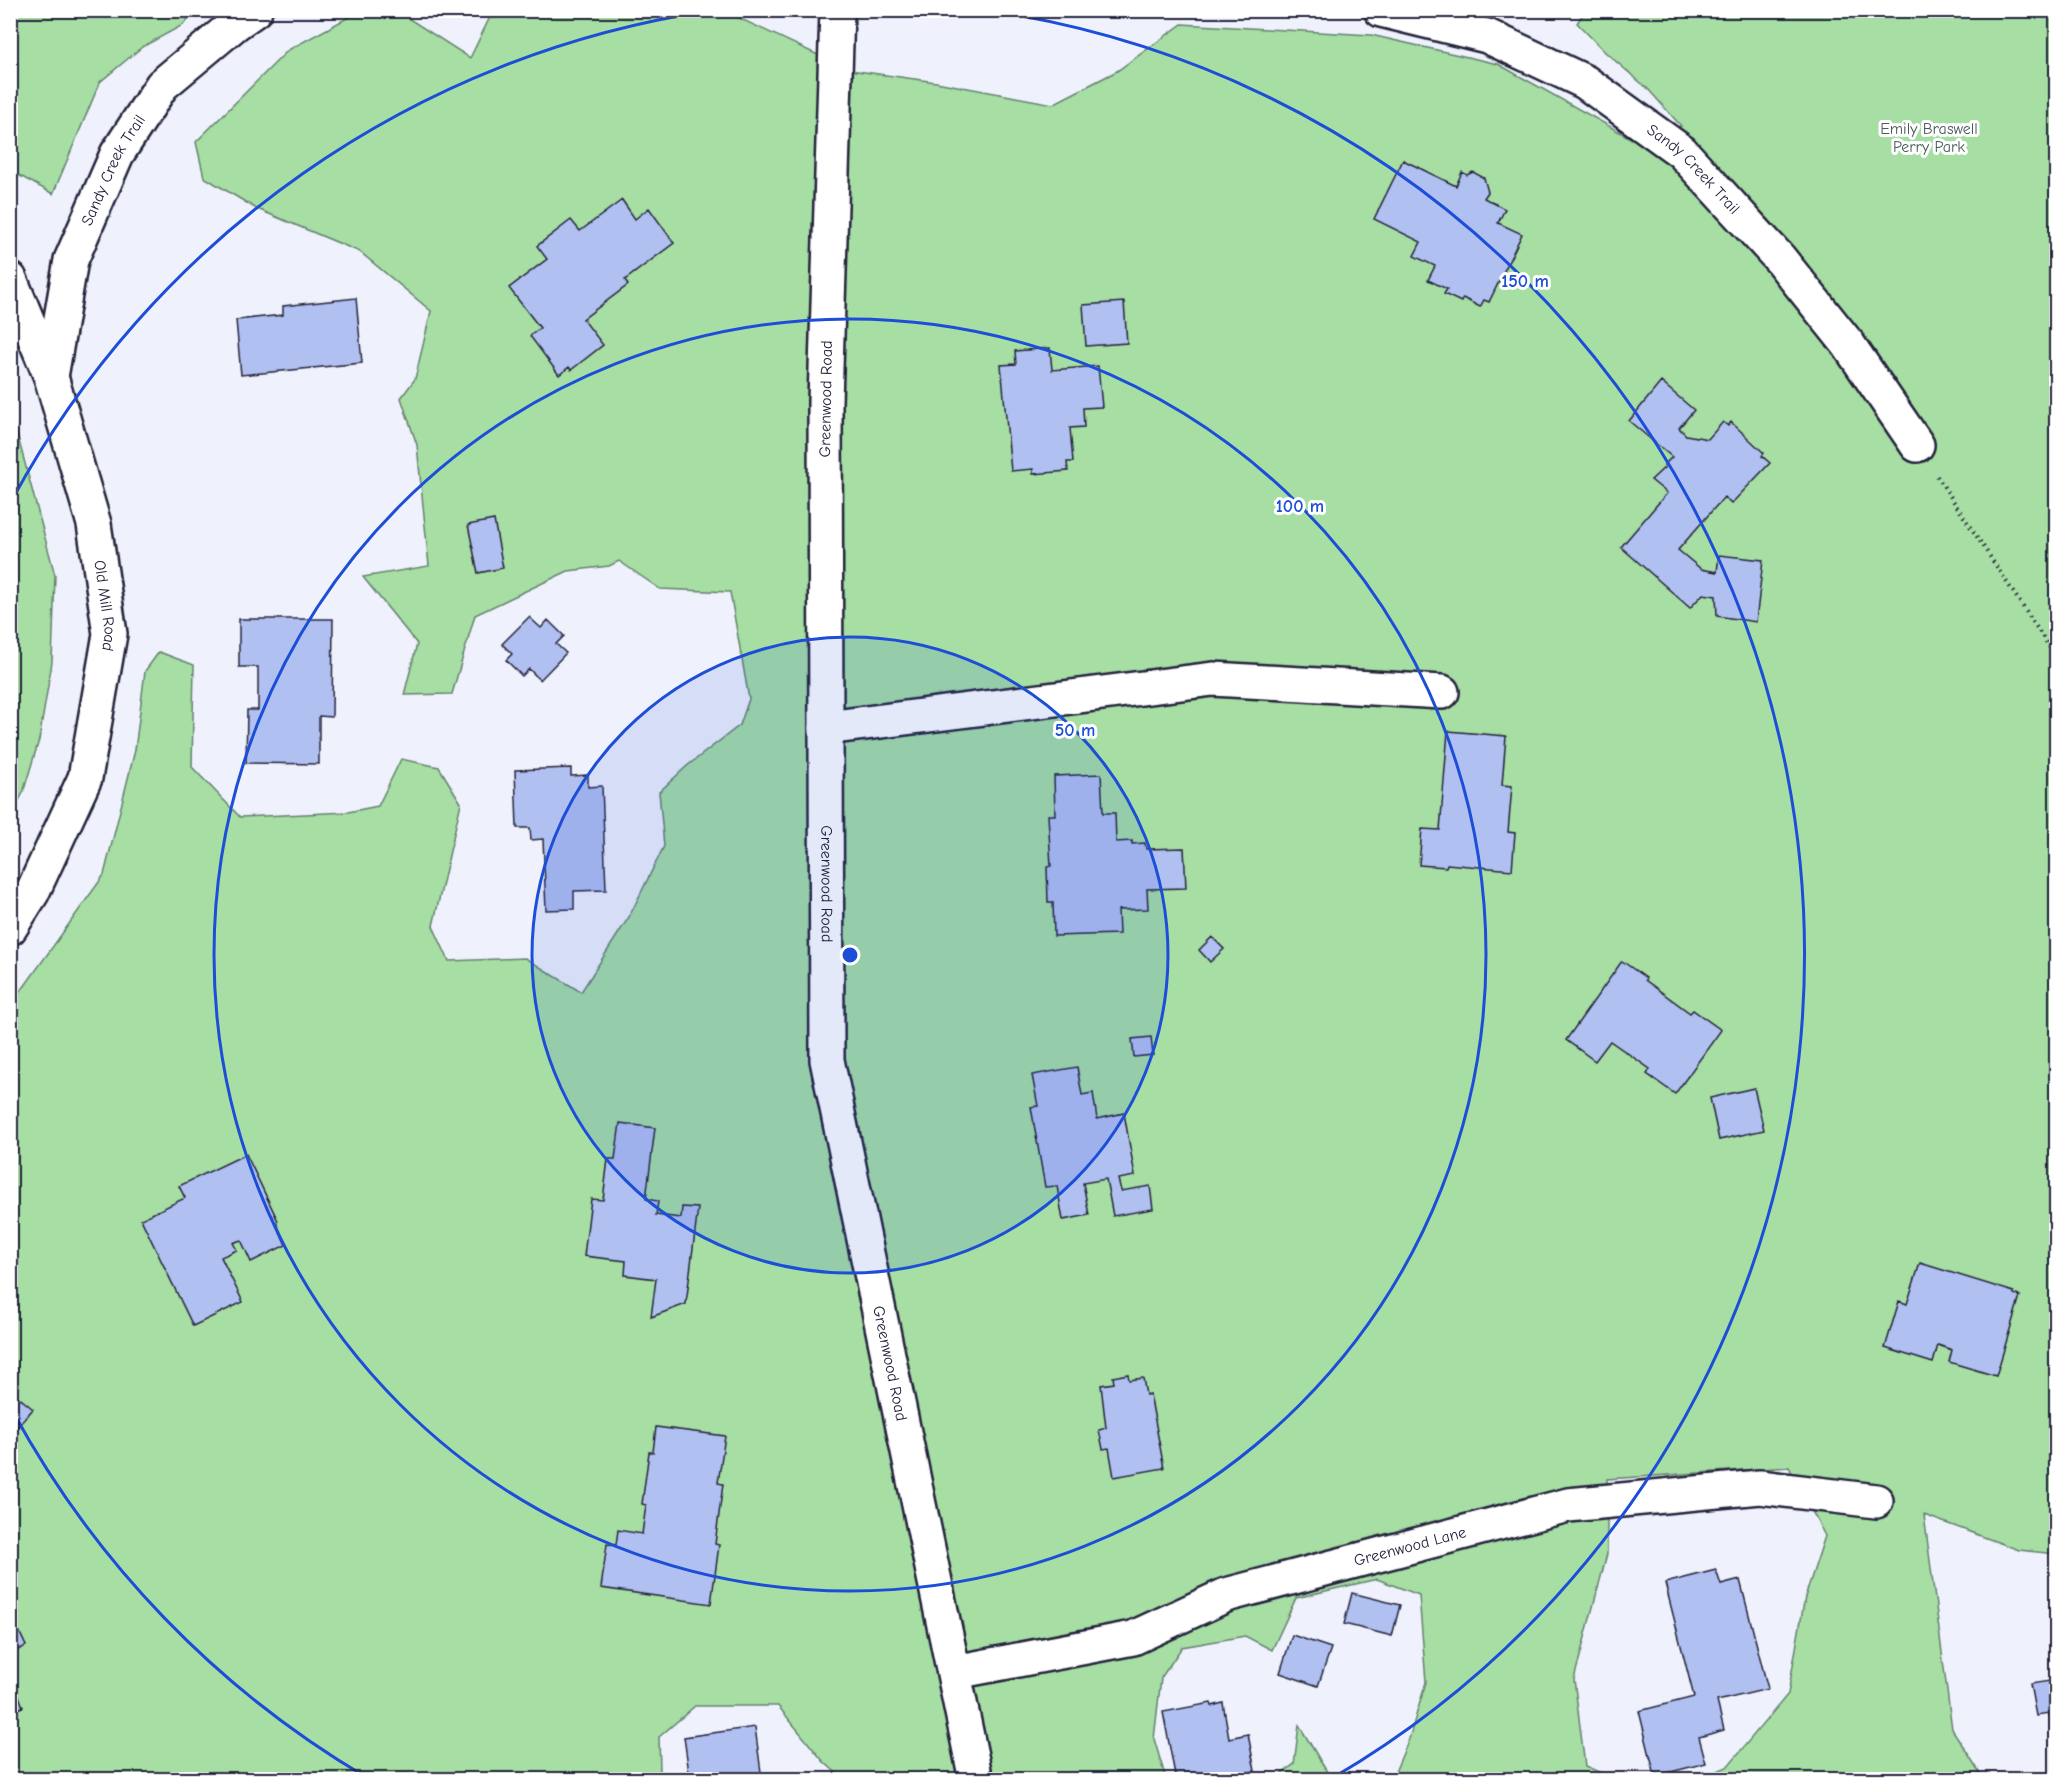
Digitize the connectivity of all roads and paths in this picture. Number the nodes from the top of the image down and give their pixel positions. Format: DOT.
graph roads {
  1 [pos="255,10"];
  2 [pos="837,10"];
  3 [pos="1381,10"];
  4 [pos="10,279"];
  5 [pos="51,377"];
  6 [pos="1917,446"];
  7 [pos="2056,657"];
  8 [pos="1442,692"];
  9 [pos="826,728"];
  10 [pos="10,928"];
  11 [pos="1876,1501"];
  12 [pos="955,1672"];
  13 [pos="976,1779"];
  1 -- 5 [label="street, Sandy Creek Trail"];
  2 -- 9 [label="street, Greenwood Road"];
  3 -- 6 [label="street, Sandy Creek Trail"];
  4 -- 5 [label="street, Old Mill Road"];
  5 -- 10 [label="street, Old Mill Road"];
  6 -- 7 [label="path"];
  8 -- 9 [label="street"];
  9 -- 12 [label="street, Greenwood Road"];
  11 -- 12 [label="street, Greenwood Lane"];
  12 -- 13 [label="street, Greenwood Road"];
}
